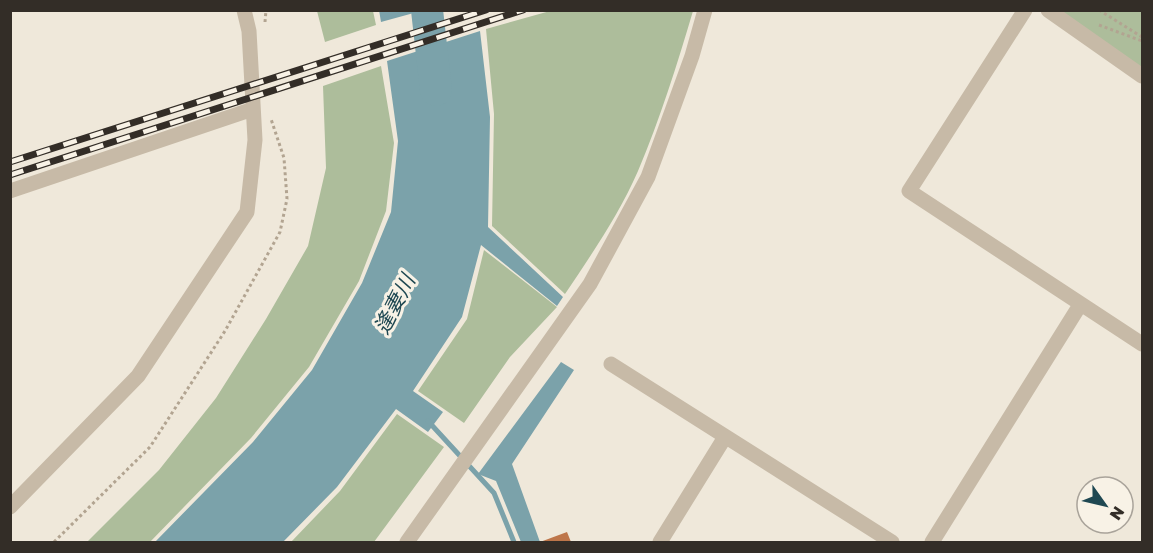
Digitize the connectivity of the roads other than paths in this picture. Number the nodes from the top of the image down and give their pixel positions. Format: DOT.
graph roads {
  1 [pos="244,10"];
  2 [pos="705,10"];
  3 [pos="1025,10"];
  4 [pos="1048,10"];
  5 [pos="1143,76"];
  6 [pos="253,109"];
  7 [pos="10,191"];
  8 [pos="1080,305"];
  9 [pos="1143,344"];
  10 [pos="611,364"];
  11 [pos="725,437"];
  12 [pos="10,507"];
  13 [pos="407,543"];
  14 [pos="660,543"];
  15 [pos="892,543"];
  16 [pos="932,543"];
  1 -- 6 [label="street"];
  2 -- 13 [label="street"];
  3 -- 8 [label="street"];
  4 -- 5 [label="street"];
  6 -- 7 [label="street"];
  6 -- 12 [label="street"];
  8 -- 9 [label="street"];
  8 -- 16 [label="street"];
  10 -- 11 [label="street"];
  11 -- 14 [label="street"];
  11 -- 15 [label="street"];
}
